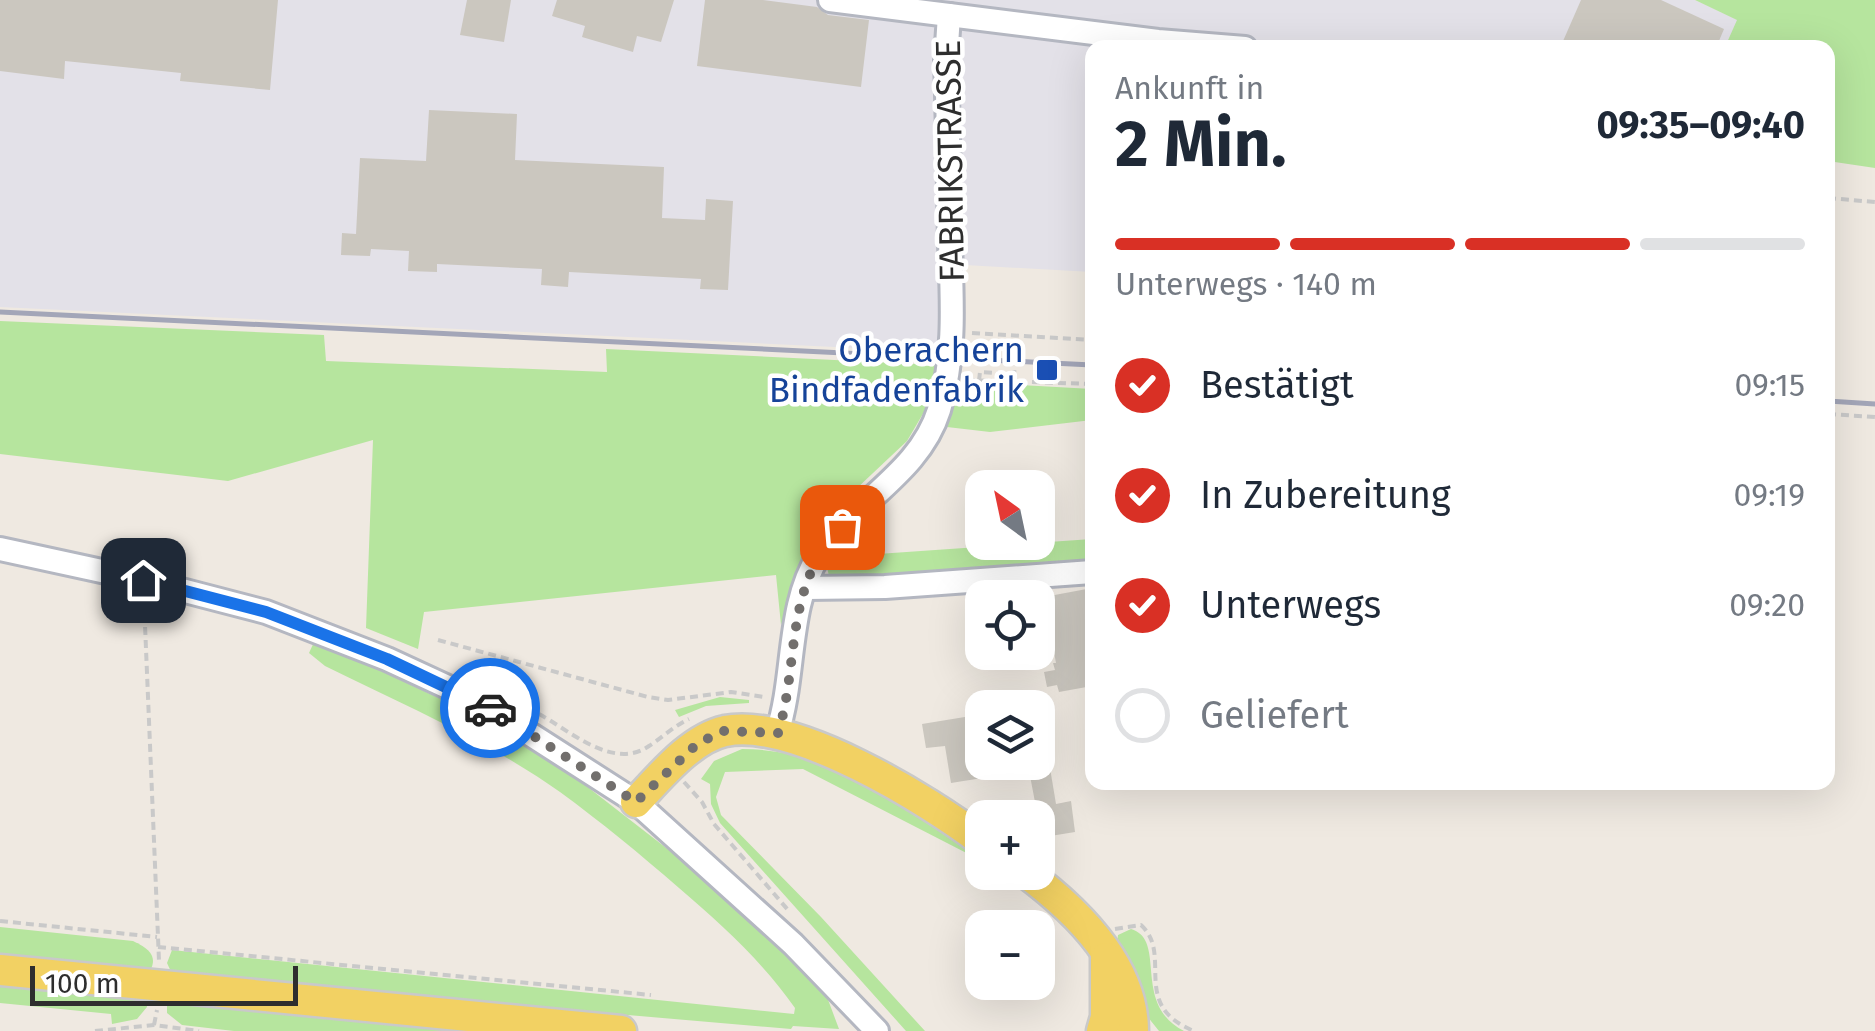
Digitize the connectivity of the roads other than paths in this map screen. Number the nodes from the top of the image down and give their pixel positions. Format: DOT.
graph roads {
  1 [pos="830,0"];
  2 [pos="949,15"];
  3 [pos="1150,40"];
  4 [pos="0,549"];
  5 [pos="1085,573"];
  6 [pos="806,588"];
  7 [pos="778,733"];
  8 [pos="636,802"];
  9 [pos="965,829"];
  10 [pos="1043,890"];
  11 [pos="1101,946"];
  12 [pos="0,970"];
  13 [pos="1138,1024"];
  14 [pos="621,1031"];
  15 [pos="877,1031"];
  16 [pos="1102,1031"];
  1 -- 2 [label="street, FABRIKSTRASSE"];
  2 -- 3 [label="street"];
  2 -- 6 [label="street, FABRIKSTRASSE"];
  4 -- 8 [label="street"];
  5 -- 6 [label="street"];
  6 -- 7 [label="street, FABRIKSTRASSE"];
  7 -- 8 [label="main road"];
  7 -- 9 [label="main road"];
  8 -- 15 [label="street"];
  10 -- 11 [label="main road"];
  11 -- 13 [label="main road"];
  11 -- 16 [label="main road"];
  12 -- 14 [label="main road"];
}
